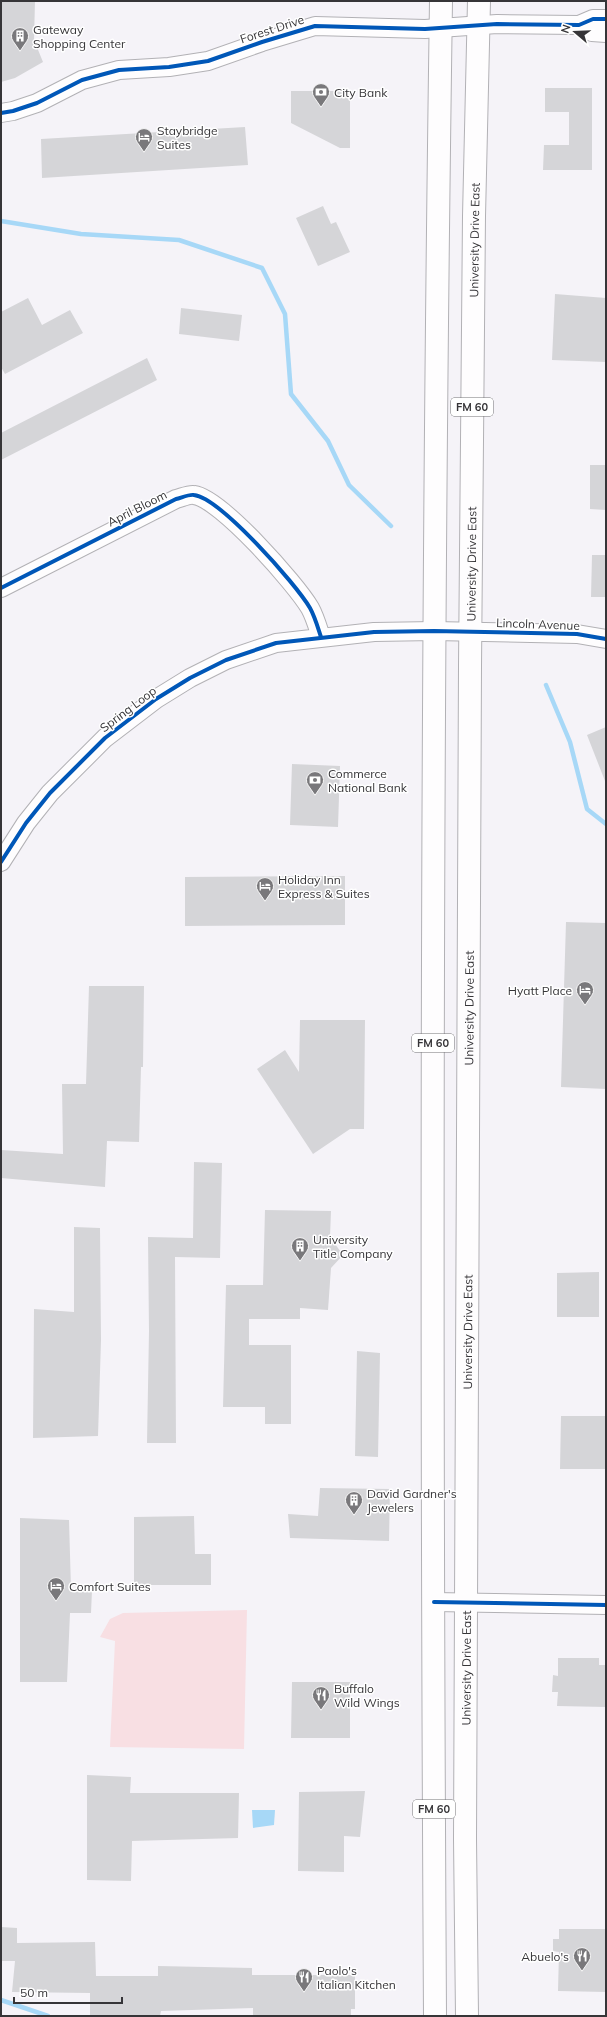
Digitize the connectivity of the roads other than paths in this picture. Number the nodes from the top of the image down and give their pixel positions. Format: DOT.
graph roads {
  1 [pos="442,1"];
  2 [pos="479,1"];
  3 [pos="606,19"];
  4 [pos="478,25"];
  5 [pos="579,25"];
  6 [pos="441,28"];
  7 [pos="606,33"];
  8 [pos="1,113"];
  9 [pos="1,588"];
  10 [pos="434,631"];
  11 [pos="470,632"];
  12 [pos="321,637"];
  13 [pos="606,639"];
  14 [pos="1,862"];
  15 [pos="468,1179"];
  16 [pos="432,1180"];
  17 [pos="434,1602"];
  18 [pos="466,1602"];
  19 [pos="606,1605"];
  20 [pos="434,1884"];
  21 [pos="466,1923"];
  22 [pos="435,2016"];
  23 [pos="467,2016"];
  1 -- 6 [label="main road, FM 60"];
  2 -- 4 [label="main road, University Drive East / FM 60"];
  3 -- 5 [label="street, Forest Drive"];
  4 -- 5 [label="street, Forest Drive"];
  4 -- 6 [label="street, Forest Drive"];
  4 -- 11 [label="main road, University Drive East / FM 60"];
  5 -- 7 [label="street, Forest Drive"];
  6 -- 8 [label="street, Forest Drive"];
  6 -- 10 [label="main road, FM 60"];
  9 -- 12 [label="street, April Bloom"];
  10 -- 11 [label="street, Lincoln Avenue"];
  10 -- 12 [label="street, Spring Loop"];
  10 -- 16 [label="main road, FM 60"];
  11 -- 13 [label="street, Lincoln Avenue"];
  11 -- 15 [label="main road, University Drive East / FM 60"];
  12 -- 14 [label="street, Spring Loop"];
  15 -- 16 [label="main road"];
  15 -- 18 [label="main road, University Drive East / FM 60"];
  16 -- 17 [label="main road, FM 60"];
  17 -- 18 [label="street"];
  17 -- 20 [label="main road, FM 60"];
  18 -- 19 [label="street"];
  18 -- 21 [label="main road, University Drive East / FM 60"];
  20 -- 21 [label="main road"];
  20 -- 22 [label="main road, FM 60"];
  21 -- 23 [label="main road, University Drive East / FM 60"];
}
